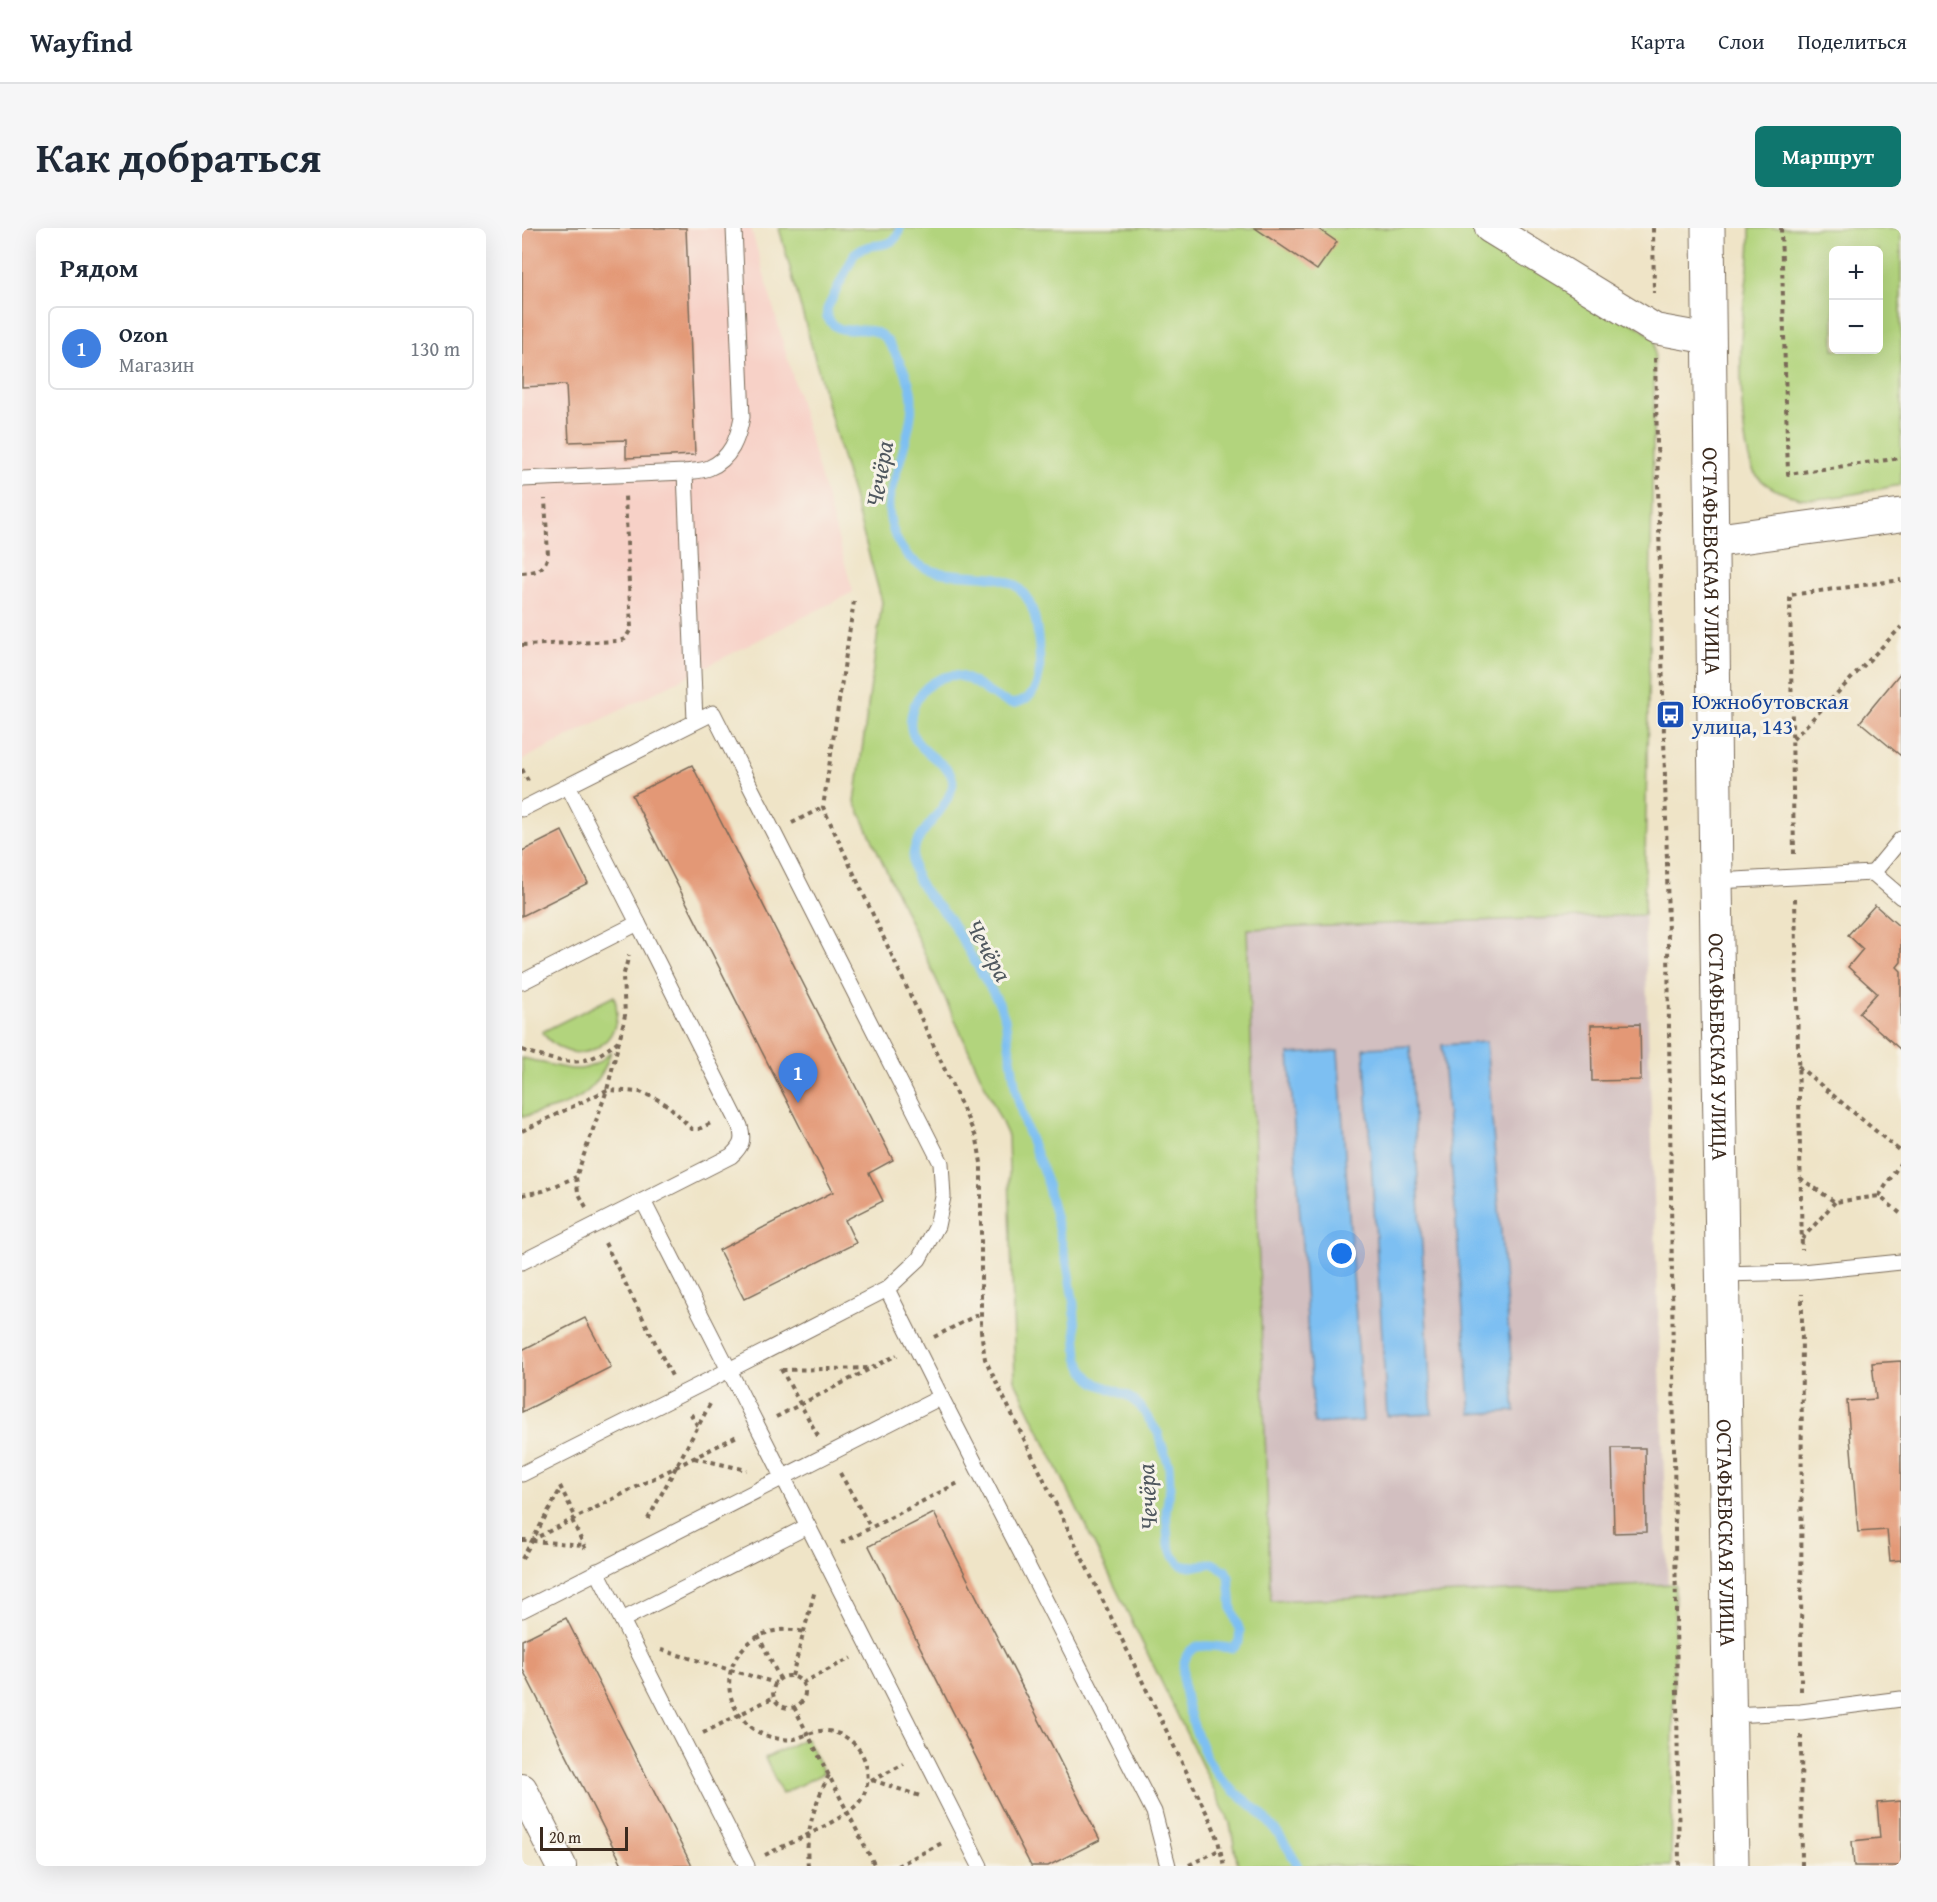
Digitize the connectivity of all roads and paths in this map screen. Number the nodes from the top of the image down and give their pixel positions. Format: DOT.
graph roads {
  1 [pos="734,228"];
  2 [pos="1490,228"];
  3 [pos="1653,228"];
  4 [pos="1708,228"];
  5 [pos="1781,228"];
  6 [pos="1655,329"];
  7 [pos="1710,339"];
  8 [pos="1901,458"];
  9 [pos="685,472"];
  10 [pos="624,475"];
  11 [pos="544,478"];
  12 [pos="522,479"];
  13 [pos="1901,515"];
  14 [pos="1712,541"];
  15 [pos="522,573"];
  16 [pos="1901,580"];
  17 [pos="854,601"];
  18 [pos="1901,627"];
  19 [pos="522,645"];
  20 [pos="695,721"];
  21 [pos="1792,739"];
  22 [pos="568,786"];
  23 [pos="823,807"];
  24 [pos="522,809"];
  25 [pos="773,832"];
  26 [pos="1901,838"];
  27 [pos="1873,873"];
  28 [pos="1794,877"];
  29 [pos="1716,881"];
  30 [pos="1901,897"];
  31 [pos="638,923"];
  32 [pos="522,982"];
  33 [pos="620,1037"];
  34 [pos="522,1050"];
  35 [pos="1798,1066"];
  36 [pos="607,1090"];
  37 [pos="733,1112"];
  38 [pos="522,1131"];
  39 [pos="1901,1152"];
  40 [pos="1901,1162"];
  41 [pos="576,1177"];
  42 [pos="1800,1178"];
  43 [pos="522,1195"];
  44 [pos="1879,1196"];
  45 [pos="643,1201"];
  46 [pos="1835,1202"];
  47 [pos="1901,1214"];
  48 [pos="596,1225"];
  49 [pos="1802,1239"];
  50 [pos="522,1262"];
  51 [pos="1901,1262"];
  52 [pos="1802,1272"];
  53 [pos="1722,1275"];
  54 [pos="887,1289"];
  55 [pos="873,1368"];
  56 [pos="729,1370"];
  57 [pos="782,1370"];
  58 [pos="681,1394"];
  59 [pos="941,1397"];
  60 [pos="698,1427"];
  61 [pos="694,1458"];
  62 [pos="548,1461"];
  63 [pos="980,1472"];
  64 [pos="522,1474"];
  65 [pos="783,1477"];
  66 [pos="561,1488"];
  67 [pos="808,1526"];
  68 [pos="532,1540"];
  69 [pos="584,1545"];
  70 [pos="823,1555"];
  71 [pos="629,1556"];
  72 [pos="522,1559"];
  73 [pos="597,1572"];
  74 [pos="522,1610"];
  75 [pos="622,1620"];
  76 [pos="804,1632"];
  77 [pos="758,1635"];
  78 [pos="634,1642"];
  79 [pos="870,1648"];
  80 [pos="731,1671"];
  81 [pos="792,1676"];
  82 [pos="780,1679"];
  83 [pos="776,1683"];
  84 [pos="802,1683"];
  85 [pos="774,1697"];
  86 [pos="1901,1699"];
  87 [pos="794,1707"];
  88 [pos="1801,1712"];
  89 [pos="739,1715"];
  90 [pos="1729,1715"];
  91 [pos="808,1734"];
  92 [pos="684,1742"];
  93 [pos="924,1754"];
  94 [pos="828,1775"];
  95 [pos="869,1782"];
  96 [pos="522,1789"];
  97 [pos="950,1805"];
  98 [pos="848,1813"];
  99 [pos="809,1832"];
  100 [pos="964,1832"];
  101 [pos="1221,1849"];
  102 [pos="747,1865"];
  103 [pos="561,1866"];
  104 [pos="808,1866"];
  105 [pos="875,1866"];
  106 [pos="897,1866"];
  107 [pos="980,1866"];
  108 [pos="1168,1866"];
  109 [pos="1188,1866"];
  110 [pos="1224,1866"];
  111 [pos="1679,1866"];
  112 [pos="1732,1866"];
  113 [pos="1802,1866"];
  1 -- 9 [label="lane"];
  2 -- 6 [label="street"];
  3 -- 6 [label="path"];
  4 -- 7 [label="street, ОСТАФЬЕВСКАЯ УЛИЦА"];
  5 -- 8 [label="path"];
  6 -- 7 [label="street"];
  6 -- 111 [label="path"];
  7 -- 14 [label="street, ОСТАФЬЕВСКАЯ УЛИЦА"];
  9 -- 10 [label="lane"];
  9 -- 20 [label="lane"];
  10 -- 11 [label="lane"];
  10 -- 19 [label="path"];
  11 -- 12 [label="lane"];
  11 -- 15 [label="path"];
  13 -- 14 [label="street"];
  14 -- 29 [label="street, ОСТАФЬЕВСКАЯ УЛИЦА"];
  16 -- 21 [label="path"];
  17 -- 23 [label="path"];
  18 -- 21 [label="path"];
  20 -- 22 [label="lane"];
  20 -- 25 [label="lane"];
  21 -- 28 [label="path"];
  22 -- 24 [label="lane"];
  22 -- 31 [label="lane"];
  23 -- 25 [label="path"];
  23 -- 101 [label="path"];
  25 -- 54 [label="lane"];
  26 -- 27 [label="lane"];
  27 -- 28 [label="lane"];
  27 -- 30 [label="lane"];
  28 -- 29 [label="lane"];
  28 -- 35 [label="path"];
  29 -- 53 [label="street, ОСТАФЬЕВСКАЯ УЛИЦА"];
  31 -- 32 [label="lane"];
  31 -- 33 [label="path"];
  31 -- 37 [label="lane"];
  33 -- 34 [label="path"];
  33 -- 36 [label="path"];
  35 -- 39 [label="path"];
  35 -- 42 [label="path"];
  36 -- 37 [label="path"];
  36 -- 38 [label="path"];
  36 -- 41 [label="path"];
  37 -- 45 [label="lane"];
  40 -- 44 [label="path"];
  41 -- 43 [label="path"];
  41 -- 48 [label="path"];
  42 -- 46 [label="path"];
  42 -- 49 [label="path"];
  44 -- 46 [label="path"];
  44 -- 47 [label="path"];
  45 -- 48 [label="lane"];
  45 -- 56 [label="lane"];
  46 -- 49 [label="path"];
  48 -- 50 [label="lane"];
  48 -- 58 [label="path"];
  49 -- 52 [label="path"];
  51 -- 52 [label="lane"];
  52 -- 53 [label="lane"];
  52 -- 88 [label="path"];
  53 -- 90 [label="street, ОСТАФЬЕВСКАЯ УЛИЦА"];
  54 -- 56 [label="lane"];
  54 -- 59 [label="lane"];
  55 -- 57 [label="path"];
  56 -- 58 [label="lane"];
  56 -- 60 [label="path"];
  56 -- 65 [label="lane"];
  58 -- 60 [label="path"];
  58 -- 62 [label="lane"];
  59 -- 63 [label="lane"];
  59 -- 65 [label="lane"];
  60 -- 71 [label="path"];
  61 -- 65 [label="path"];
  62 -- 64 [label="lane"];
  62 -- 66 [label="path"];
  63 -- 70 [label="path"];
  63 -- 108 [label="lane"];
  65 -- 67 [label="lane"];
  65 -- 71 [label="lane"];
  66 -- 68 [label="path"];
  66 -- 69 [label="path"];
  67 -- 70 [label="lane"];
  67 -- 75 [label="lane"];
  68 -- 69 [label="path"];
  68 -- 72 [label="path"];
  69 -- 73 [label="path"];
  70 -- 76 [label="path"];
  70 -- 79 [label="lane"];
  71 -- 73 [label="lane"];
  73 -- 74 [label="lane"];
  73 -- 75 [label="lane"];
  75 -- 78 [label="lane"];
  76 -- 77 [label="path"];
  76 -- 81 [label="path"];
  77 -- 80 [label="path"];
  77 -- 82 [label="path"];
  78 -- 80 [label="path"];
  78 -- 92 [label="lane"];
  79 -- 84 [label="path"];
  79 -- 93 [label="lane"];
  80 -- 83 [label="path"];
  80 -- 89 [label="path"];
  81 -- 82 [label="path"];
  81 -- 84 [label="path"];
  82 -- 83 [label="path"];
  83 -- 85 [label="path"];
  84 -- 87 [label="path"];
  85 -- 87 [label="path"];
  85 -- 89 [label="path"];
  86 -- 88 [label="lane"];
  87 -- 91 [label="path"];
  88 -- 90 [label="lane"];
  88 -- 113 [label="path"];
  89 -- 91 [label="path"];
  89 -- 92 [label="path"];
  90 -- 112 [label="street, ОСТАФЬЕВСКАЯ УЛИЦА"];
  91 -- 94 [label="path"];
  91 -- 95 [label="path"];
  92 -- 102 [label="lane"];
  93 -- 95 [label="path"];
  93 -- 97 [label="lane"];
  94 -- 98 [label="path"];
  94 -- 99 [label="path"];
  95 -- 97 [label="path"];
  95 -- 98 [label="path"];
  96 -- 103 [label="street"];
  97 -- 100 [label="lane"];
  98 -- 99 [label="path"];
  98 -- 105 [label="path"];
  99 -- 102 [label="path"];
  99 -- 104 [label="path"];
  100 -- 106 [label="path"];
  100 -- 107 [label="lane"];
  101 -- 109 [label="path"];
  101 -- 110 [label="path"];
}
